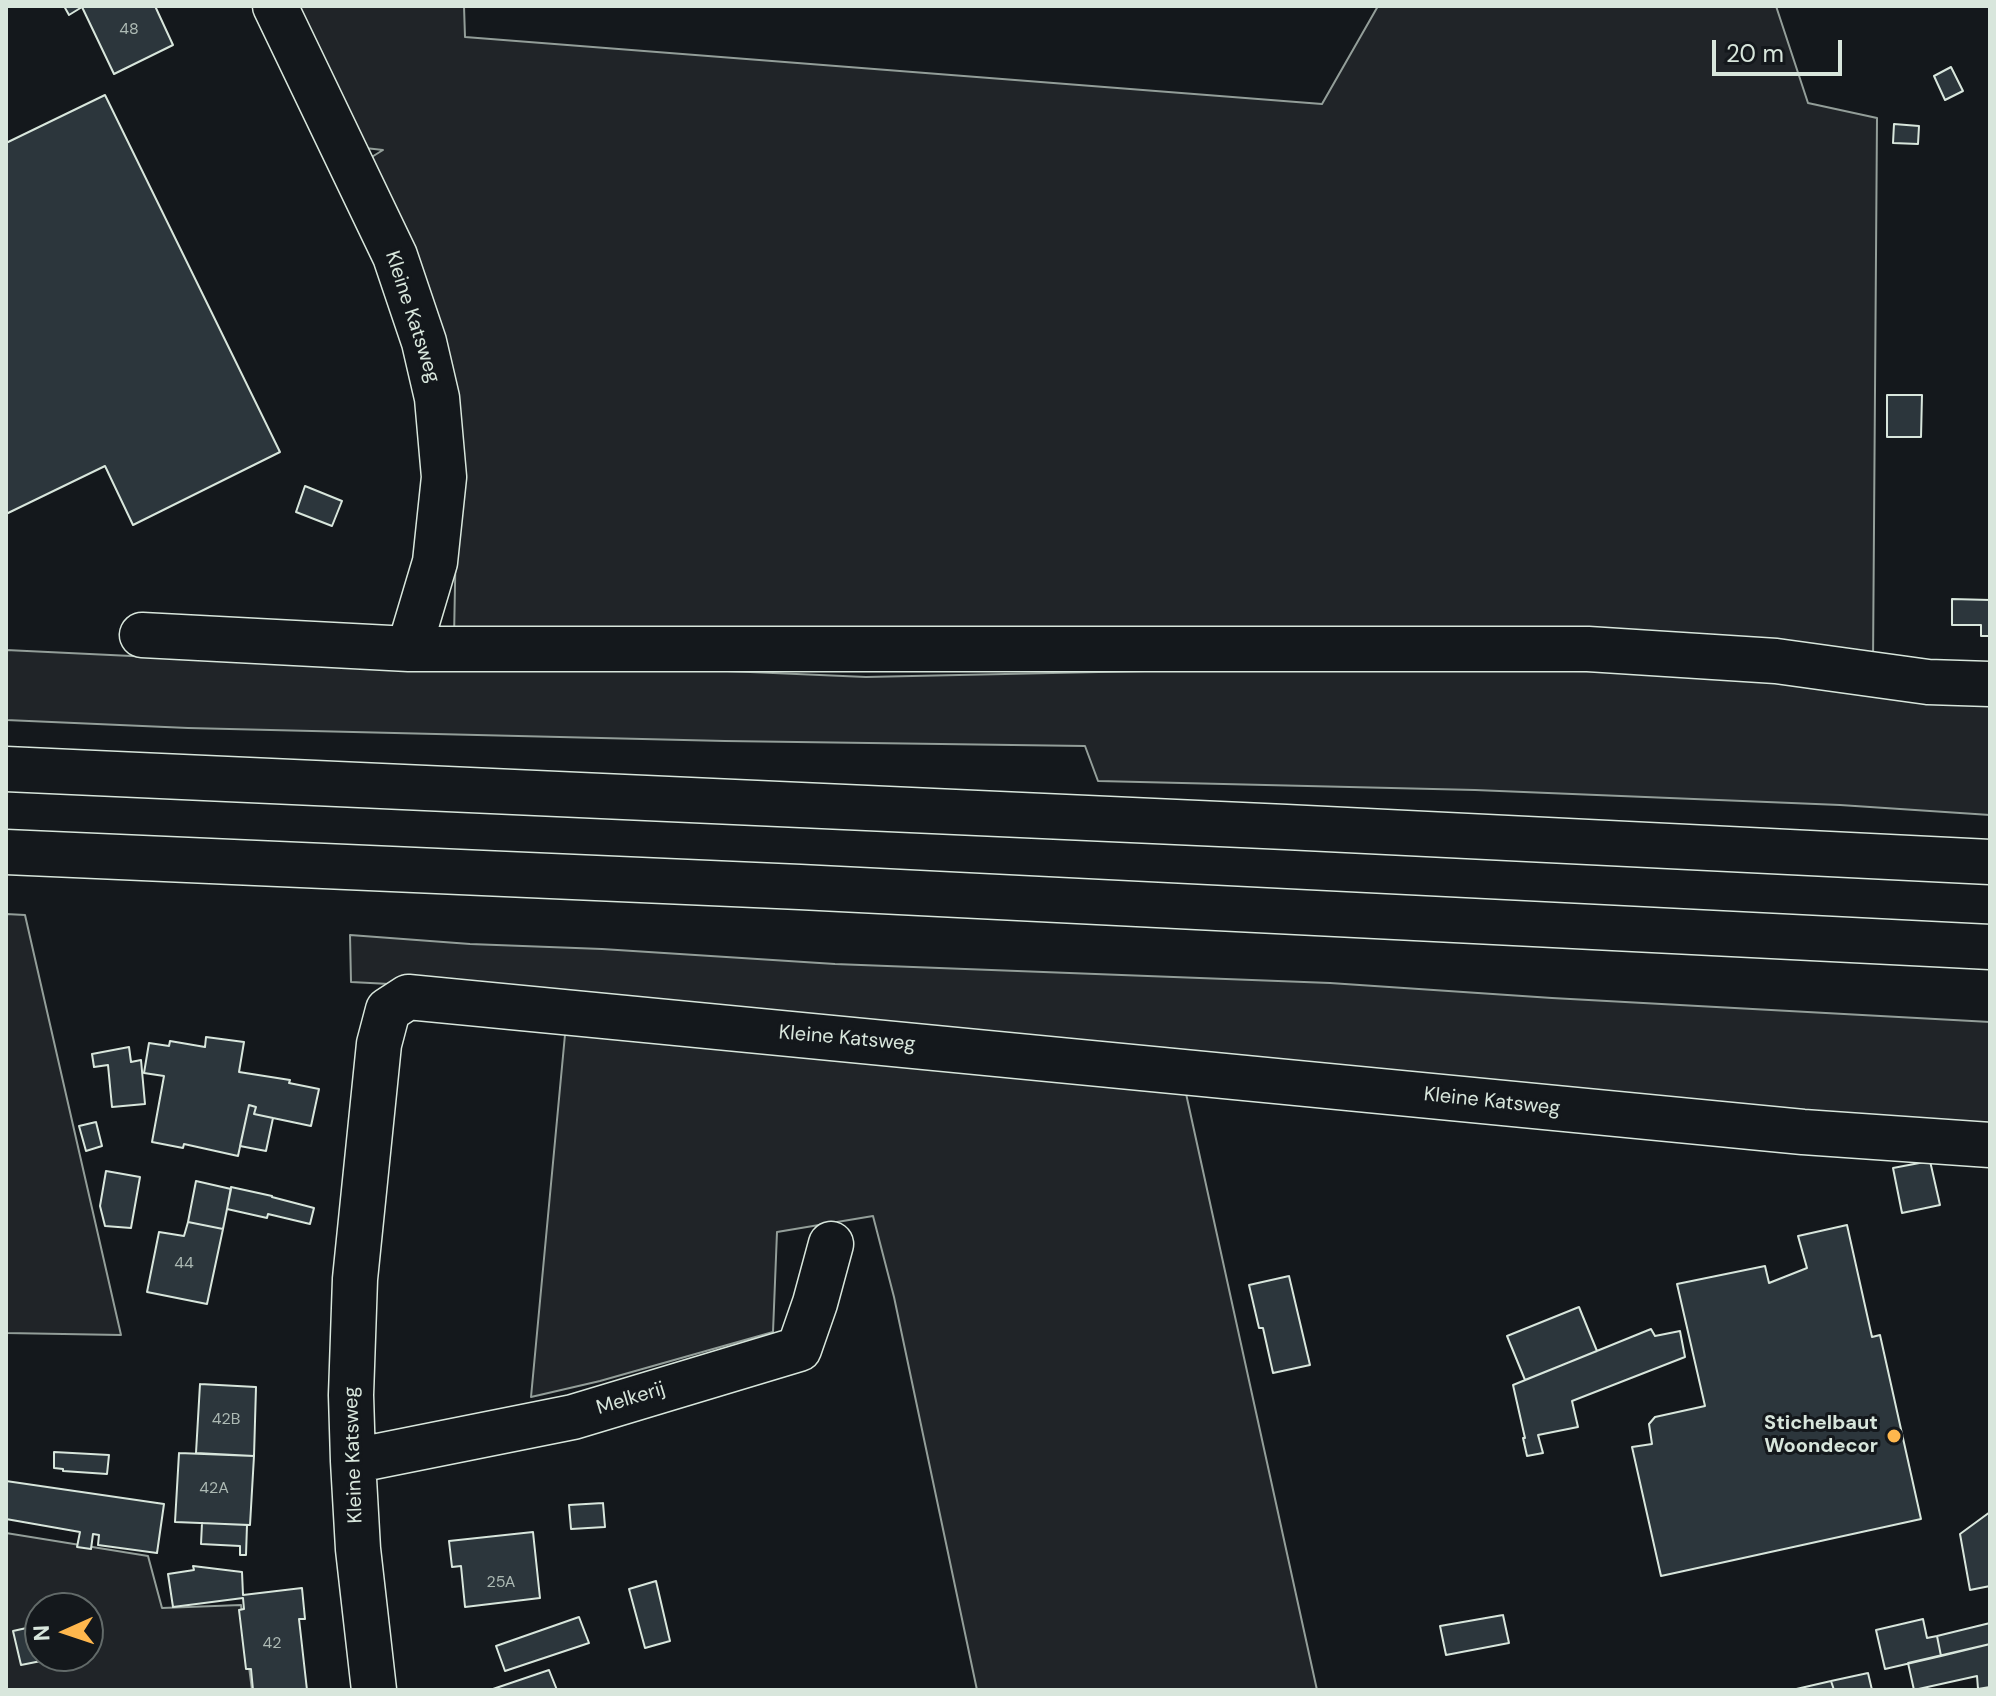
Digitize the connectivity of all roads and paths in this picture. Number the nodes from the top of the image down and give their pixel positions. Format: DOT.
graph roads {
  1 [pos="275,6"];
  2 [pos="142,635"];
  3 [pos="409,649"];
  4 [pos="1990,684"];
  5 [pos="6,769"];
  6 [pos="6,852"];
  7 [pos="1990,862"];
  8 [pos="1990,947"];
  9 [pos="1990,1145"];
  10 [pos="831,1244"];
  11 [pos="353,1461"];
  12 [pos="374,1690"];
  1 -- 3 [label="main road, Kleine Katsweg"];
  2 -- 3 [label="main road"];
  3 -- 4 [label="main road"];
  5 -- 7 [label="main road"];
  6 -- 8 [label="main road"];
  9 -- 11 [label="main road, Kleine Katsweg"];
  10 -- 11 [label="main road, Melkerij"];
  11 -- 12 [label="main road, Kleine Katsweg"];
}
